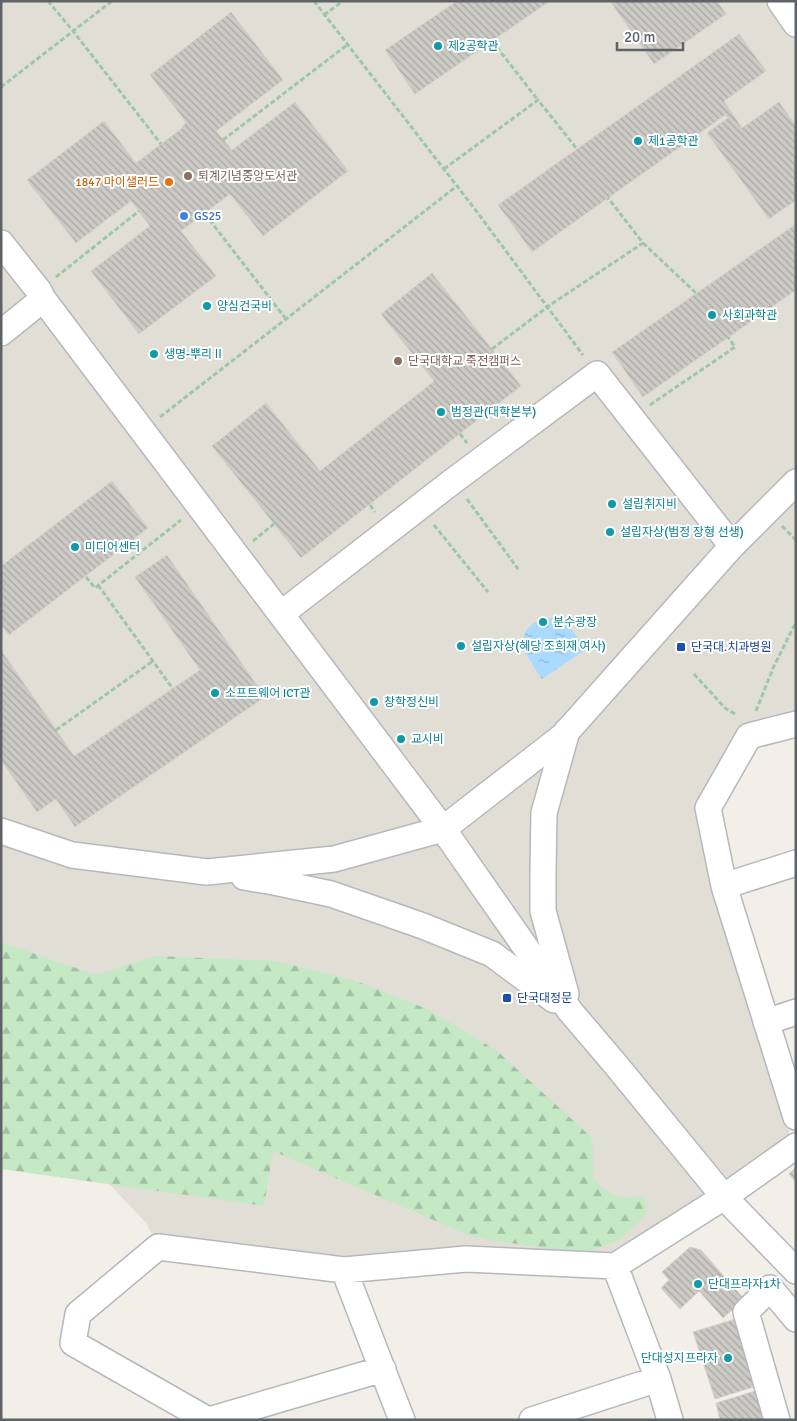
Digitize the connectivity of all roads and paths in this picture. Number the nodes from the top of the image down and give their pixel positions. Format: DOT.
graph roads {
  1 [pos="48,1"];
  2 [pos="112,1"];
  3 [pos="314,1"];
  4 [pos="343,1"];
  5 [pos="780,1"];
  6 [pos="324,14"];
  7 [pos="796,24"];
  8 [pos="73,31"];
  9 [pos="492,41"];
  10 [pos="347,45"];
  11 [pos="1,87"];
  12 [pos="538,100"];
  13 [pos="224,140"];
  14 [pos="161,144"];
  15 [pos="577,149"];
  16 [pos="444,169"];
  17 [pos="458,186"];
  18 [pos="608,198"];
  19 [pos="139,211"];
  20 [pos="205,214"];
  21 [pos="1,243"];
  22 [pos="643,243"];
  23 [pos="696,293"];
  24 [pos="41,295"];
  25 [pos="548,307"];
  26 [pos="286,318"];
  27 [pos="1,333"];
  28 [pos="728,337"];
  29 [pos="492,349"];
  30 [pos="597,374"];
  31 [pos="631,418"];
  32 [pos="142,430"];
  33 [pos="454,481"];
  34 [pos="796,482"];
  35 [pos="199,506"];
  36 [pos="420,507"];
  37 [pos="732,546"];
  38 [pos="518,570"];
  39 [pos="86,576"];
  40 [pos="98,585"];
  41 [pos="488,592"];
  42 [pos="281,614"];
  43 [pos="796,622"];
  44 [pos="153,661"];
  45 [pos="694,674"];
  46 [pos="173,689"];
  47 [pos="796,724"];
  48 [pos="757,725"];
  49 [pos="56,730"];
  50 [pos="567,731"];
  51 [pos="443,829"];
  52 [pos="1,831"];
  53 [pos="796,863"];
  54 [pos="207,872"];
  55 [pos="724,886"];
  56 [pos="570,1011"];
  57 [pos="796,1012"];
  58 [pos="766,1022"];
  59 [pos="796,1118"];
  60 [pos="796,1146"];
  61 [pos="724,1197"];
  62 [pos="615,1266"];
  63 [pos="344,1270"];
  64 [pos="796,1271"];
  65 [pos="796,1319"];
  66 [pos="383,1369"];
  67 [pos="658,1379"];
  68 [pos="208,1420"];
  69 [pos="402,1420"];
  70 [pos="532,1420"];
  71 [pos="670,1420"];
  72 [pos="777,1420"];
  1 -- 8 [label="path"];
  2 -- 8 [label="path"];
  3 -- 6 [label="path"];
  4 -- 6 [label="path"];
  5 -- 7 [label="street"];
  6 -- 10 [label="path"];
  8 -- 11 [label="path"];
  8 -- 14 [label="path"];
  9 -- 12 [label="path"];
  10 -- 13 [label="path"];
  10 -- 16 [label="path"];
  12 -- 15 [label="path"];
  12 -- 16 [label="path"];
  16 -- 17 [label="path"];
  17 -- 25 [label="path"];
  17 -- 26 [label="path"];
  18 -- 22 [label="path"];
  19 -- 24 [label="path"];
  20 -- 26 [label="path"];
  21 -- 24 [label="street"];
  22 -- 23 [label="path"];
  22 -- 25 [label="path"];
  24 -- 27 [label="street"];
  24 -- 32 [label="street"];
  25 -- 29 [label="path"];
  25 -- 30 [label="path"];
  26 -- 32 [label="path"];
  28 -- 31 [label="path"];
  30 -- 31 [label="street"];
  30 -- 33 [label="street"];
  31 -- 37 [label="street"];
  32 -- 35 [label="street"];
  33 -- 36 [label="street"];
  33 -- 38 [label="path"];
  34 -- 37 [label="street"];
  35 -- 40 [label="path"];
  35 -- 42 [label="street"];
  36 -- 41 [label="path"];
  36 -- 42 [label="street"];
  37 -- 50 [label="street"];
  39 -- 40 [label="path"];
  40 -- 44 [label="path"];
  42 -- 51 [label="street"];
  43 -- 48 [label="path"];
  44 -- 46 [label="path"];
  44 -- 49 [label="path"];
  45 -- 48 [label="path"];
  47 -- 48 [label="street"];
  48 -- 55 [label="street"];
  50 -- 51 [label="street"];
  50 -- 56 [label="street"];
  51 -- 54 [label="street"];
  51 -- 56 [label="street"];
  52 -- 54 [label="street"];
  53 -- 55 [label="street"];
  54 -- 56 [label="street"];
  55 -- 58 [label="street"];
  56 -- 61 [label="street"];
  57 -- 58 [label="street"];
  58 -- 59 [label="street"];
  60 -- 61 [label="street"];
  61 -- 62 [label="street"];
  61 -- 64 [label="street"];
  62 -- 63 [label="street"];
  62 -- 67 [label="street"];
  63 -- 66 [label="street"];
  63 -- 68 [label="street"];
  65 -- 72 [label="street"];
  66 -- 68 [label="street"];
  66 -- 69 [label="street"];
  67 -- 70 [label="street"];
  67 -- 71 [label="street"];
}
